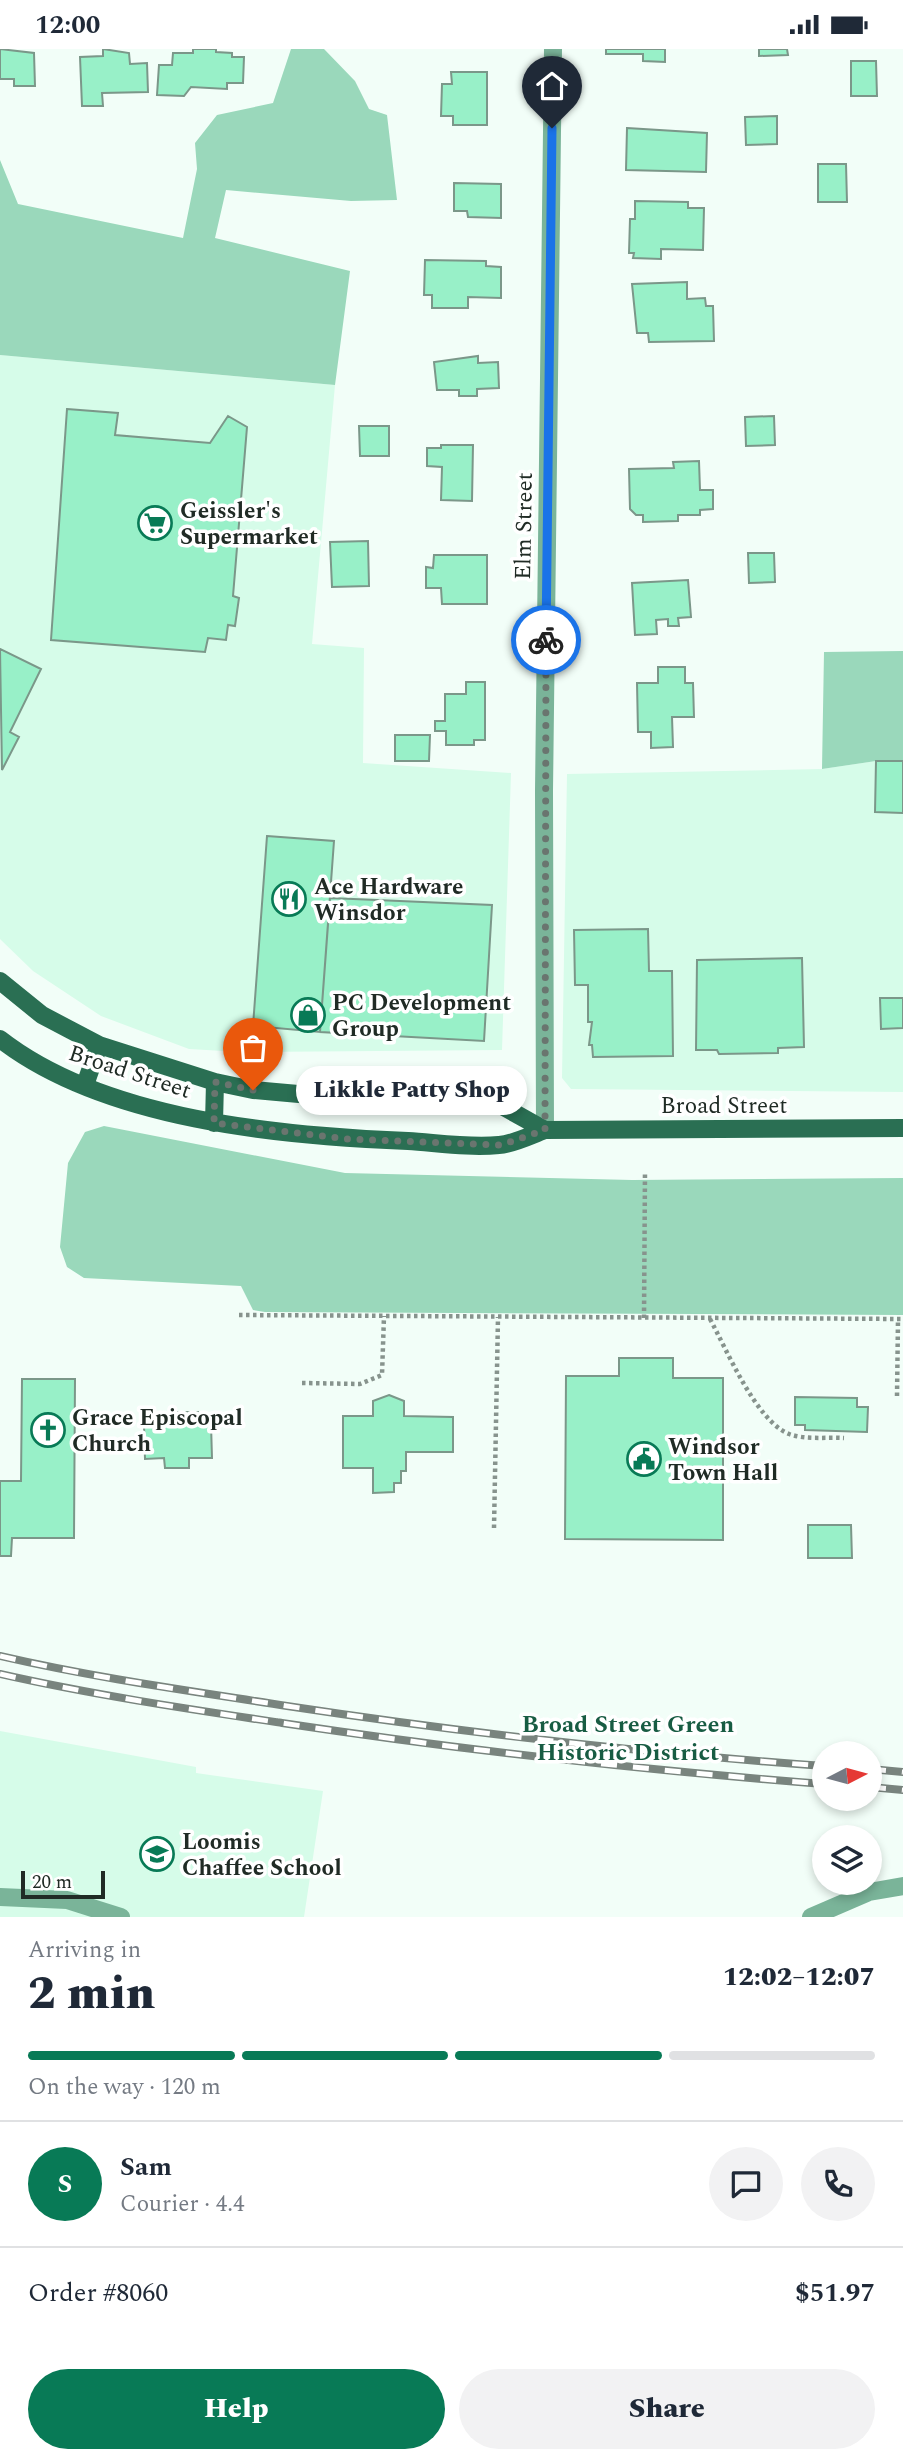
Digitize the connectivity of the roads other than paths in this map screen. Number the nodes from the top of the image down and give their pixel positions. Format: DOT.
graph roads {
  1 [pos="553,49"];
  2 [pos="0,981"];
  3 [pos="0,1039"];
  4 [pos="99,1045"];
  5 [pos="215,1082"];
  6 [pos="85,1085"];
  7 [pos="214,1123"];
  8 [pos="903,1128"];
  9 [pos="545,1130"];
  10 [pos="903,1886"];
  11 [pos="0,1897"];
  12 [pos="121,1917"];
  13 [pos="811,1917"];
  1 -- 9 [label="street, Elm Street"];
  2 -- 4 [label="main road, Broad Street"];
  3 -- 6 [label="main road, Broad Street"];
  4 -- 5 [label="main road, Broad Street"];
  4 -- 6 [label="main road"];
  5 -- 7 [label="main road"];
  5 -- 9 [label="main road, Broad Street"];
  6 -- 7 [label="main road, Broad Street"];
  7 -- 9 [label="main road, Broad Street"];
  8 -- 9 [label="main road, Broad Street"];
  10 -- 13 [label="street"];
  11 -- 12 [label="street"];
}
